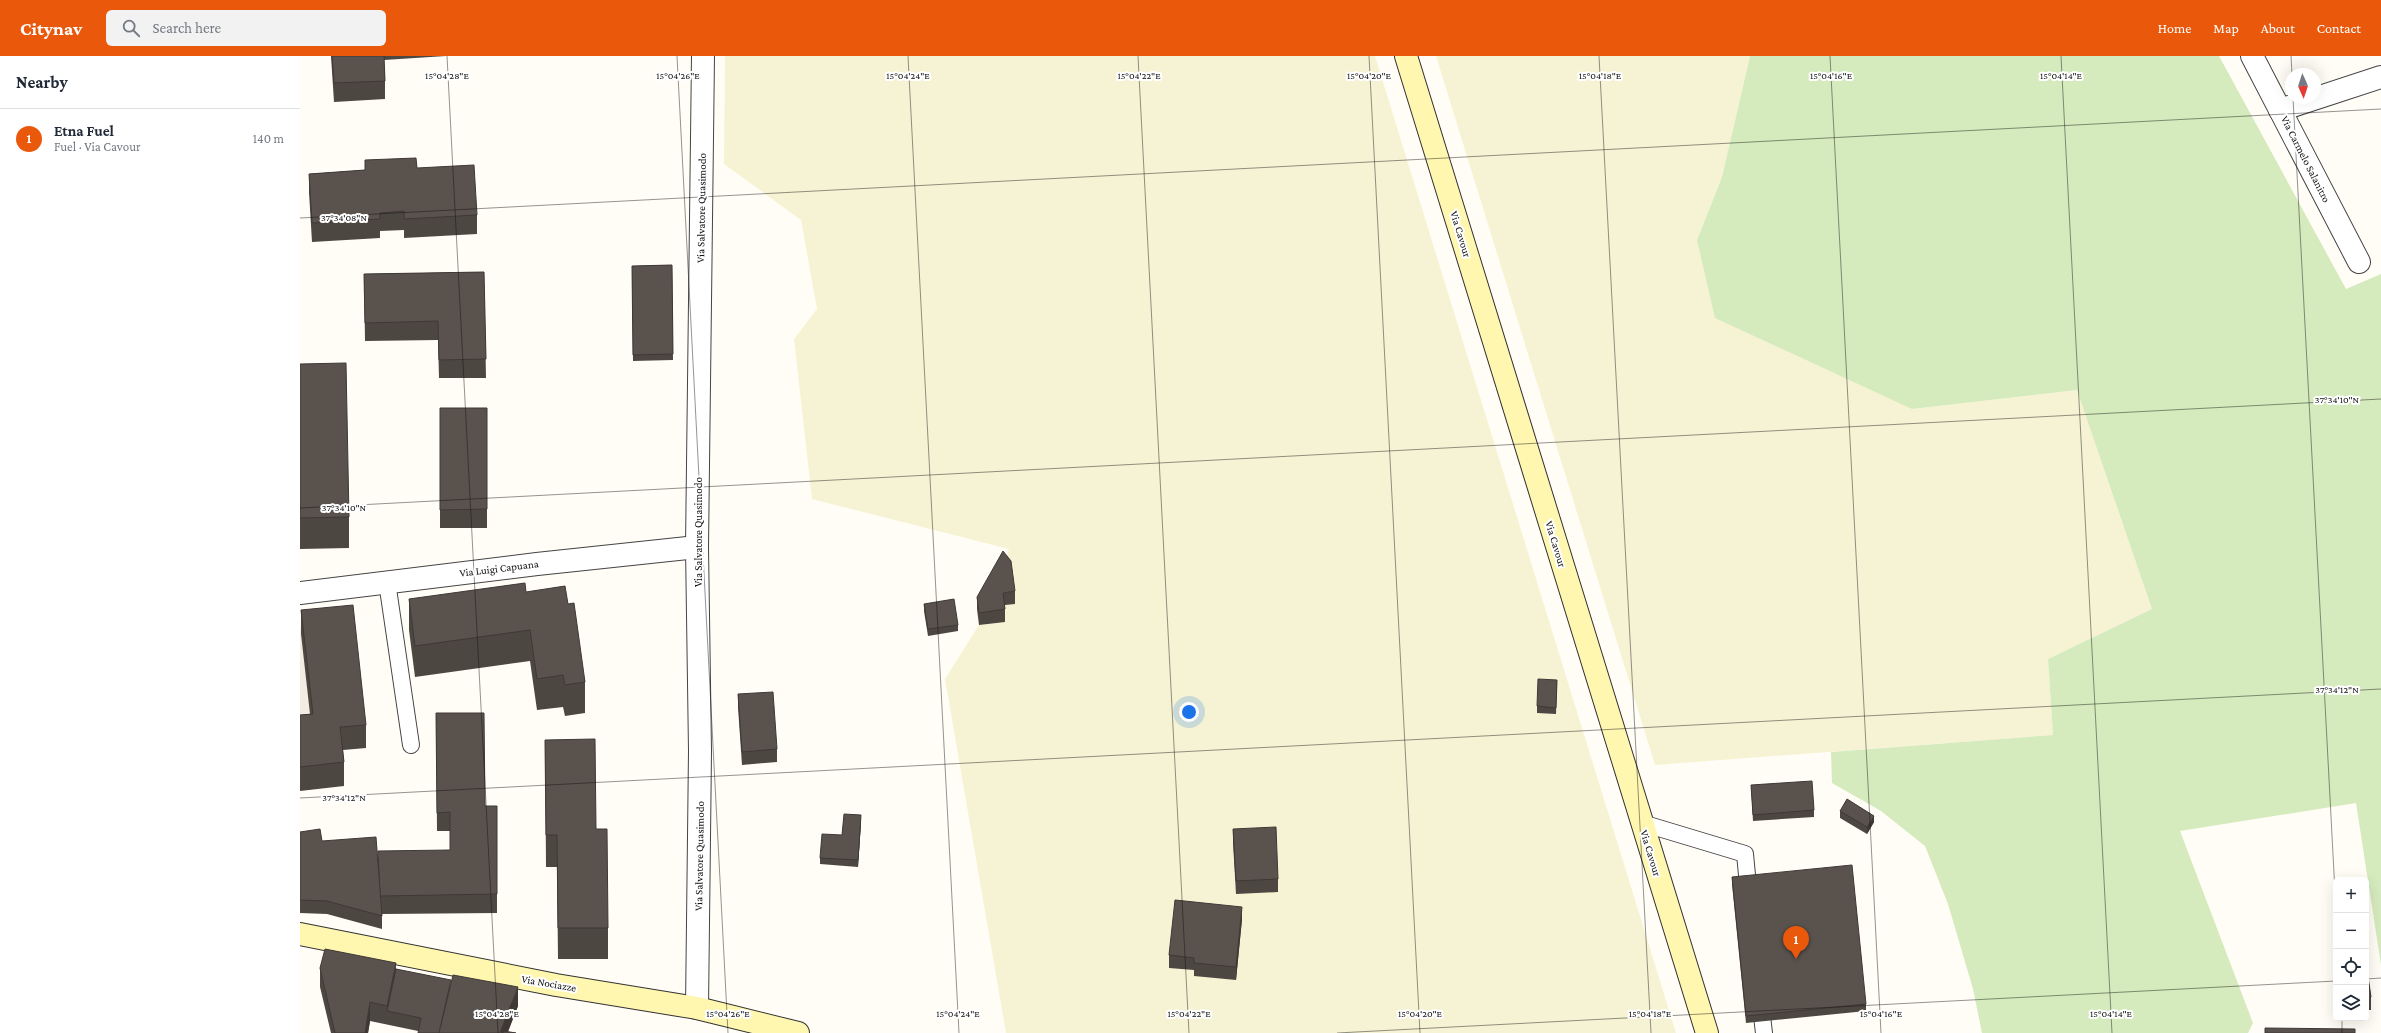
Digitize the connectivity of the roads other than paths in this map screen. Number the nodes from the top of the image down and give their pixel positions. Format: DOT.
graph roads {
  1 [pos="703,56"];
  2 [pos="1406,56"];
  3 [pos="2252,56"];
  4 [pos="2381,77"];
  5 [pos="2280,110"];
  6 [pos="2359,262"];
  7 [pos="697,547"];
  8 [pos="387,582"];
  9 [pos="300,593"];
  10 [pos="411,745"];
  11 [pos="1642,823"];
  12 [pos="1751,909"];
  13 [pos="300,934"];
  14 [pos="1759,986"];
  15 [pos="698,1008"];
  16 [pos="751,1027"];
  17 [pos="1706,1032"];
  18 [pos="798,1033"];
  19 [pos="1764,1033"];
  1 -- 7 [label="street, Via Salvatore Quasimodo"];
  2 -- 11 [label="street, Via Cavour"];
  3 -- 5 [label="street, Via Carmelo Salanitro"];
  4 -- 5 [label="street"];
  5 -- 6 [label="street, Via Carmelo Salanitro"];
  7 -- 8 [label="street, Via Luigi Capuana"];
  7 -- 15 [label="street, Via Salvatore Quasimodo"];
  8 -- 9 [label="street, Via Luigi Capuana"];
  8 -- 10 [label="lane"];
  11 -- 12 [label="lane"];
  11 -- 17 [label="street, Via Cavour"];
  13 -- 15 [label="street, Via Nociazze"];
  14 -- 19 [label="lane"];
  15 -- 16 [label="street, Via Nociazze"];
  16 -- 18 [label="street, Via Nociazze"];
}
